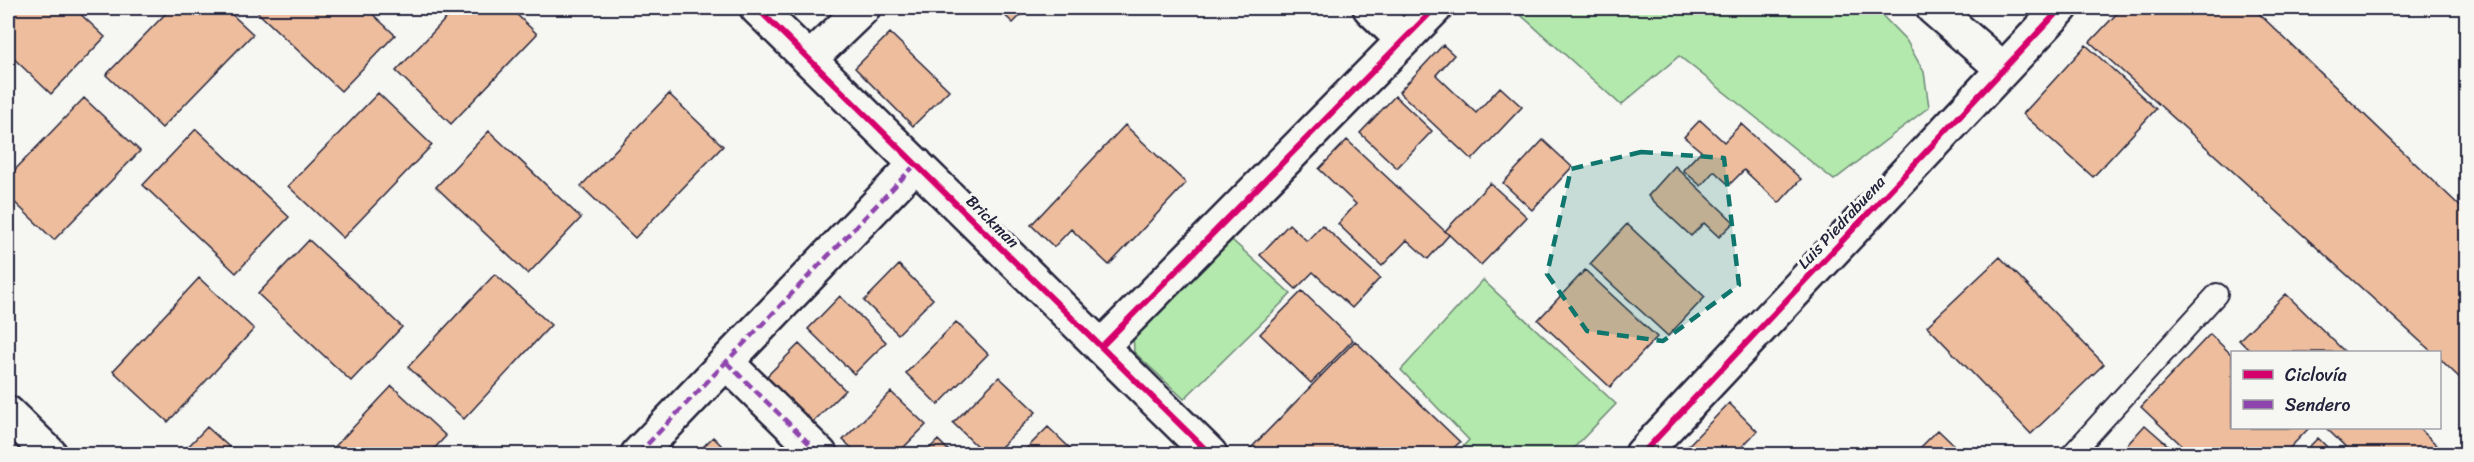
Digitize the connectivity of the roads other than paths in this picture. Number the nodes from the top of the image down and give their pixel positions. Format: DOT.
graph roads {
  1 [pos="757,8"];
  2 [pos="863,8"];
  3 [pos="1370,8"];
  4 [pos="1435,8"];
  5 [pos="1933,8"];
  6 [pos="2061,8"];
  7 [pos="1403,40"];
  8 [pos="810,59"];
  9 [pos="2003,69"];
  10 [pos="916,164"];
  11 [pos="2217,294"];
  12 [pos="1101,347"];
  13 [pos="726,362"];
  14 [pos="8,413"];
  15 [pos="50,454"];
  16 [pos="638,454"];
  17 [pos="820,454"];
  18 [pos="1210,454"];
  19 [pos="1642,454"];
  20 [pos="2072,454"];
  1 -- 8 [label="street, Brickman"];
  2 -- 8 [label="street"];
  3 -- 7 [label="street"];
  4 -- 7 [label="street"];
  5 -- 9 [label="street"];
  6 -- 9 [label="street, Luis Piedrabuena"];
  7 -- 12 [label="street"];
  8 -- 10 [label="street, Brickman"];
  9 -- 19 [label="street, Luis Piedrabuena"];
  10 -- 12 [label="street, Brickman"];
  10 -- 13 [label="street"];
  11 -- 20 [label="lane"];
  12 -- 18 [label="street, Brickman"];
  13 -- 16 [label="street"];
  13 -- 17 [label="street"];
  14 -- 15 [label="street"];
}
